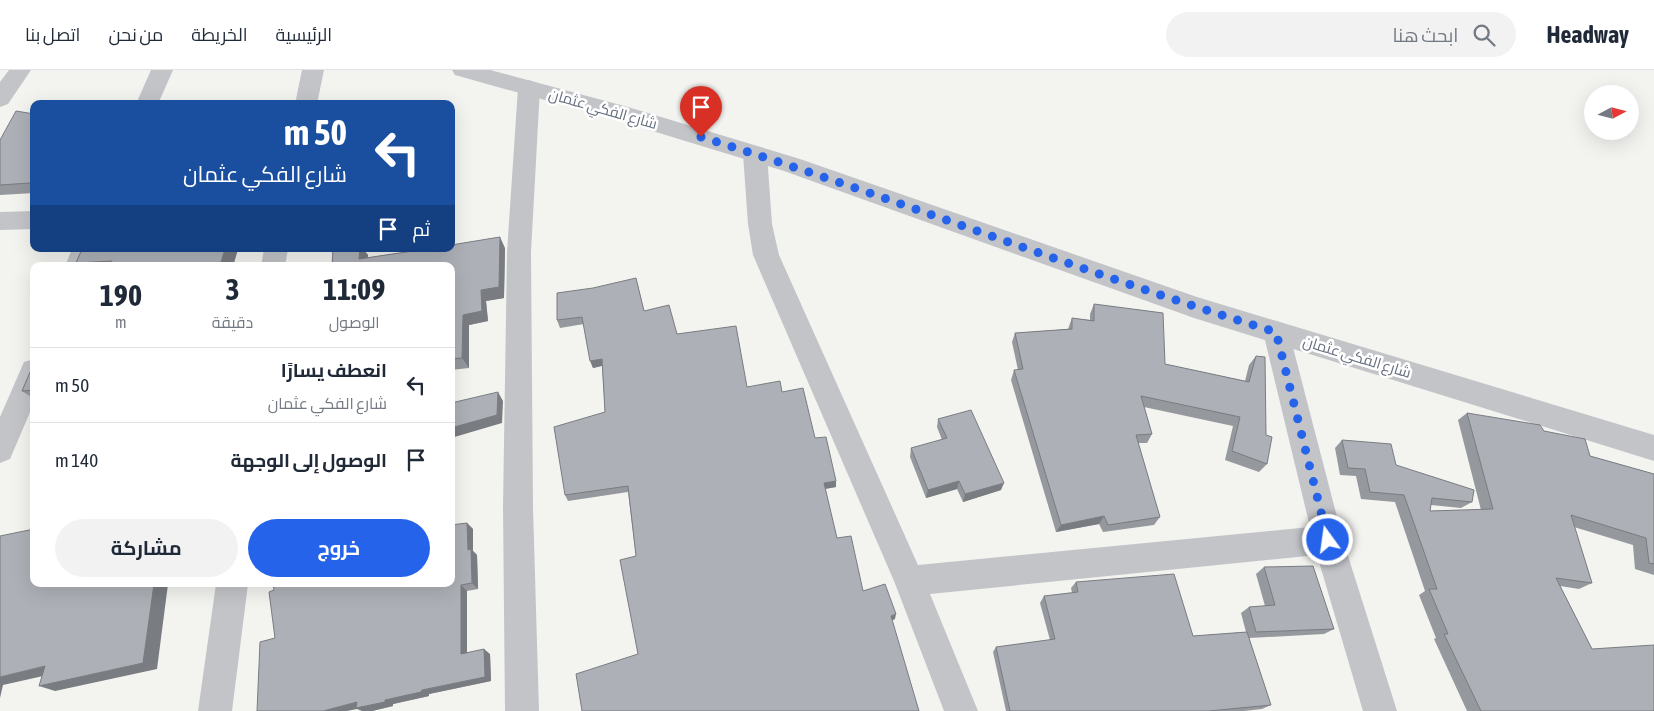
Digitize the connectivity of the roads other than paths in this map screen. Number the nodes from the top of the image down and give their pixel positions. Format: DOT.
graph roads {
  1 [pos="20,70"];
  2 [pos="162,70"];
  3 [pos="313,70"];
  4 [pos="463,70"];
  5 [pos="529,88"];
  6 [pos="0,99"];
  7 [pos="149,100"];
  8 [pos="307,100"];
  9 [pos="755,154"];
  10 [pos="30,220"];
  11 [pos="0,221"];
  12 [pos="1276,332"];
  13 [pos="30,379"];
  14 [pos="1654,448"];
  15 [pos="0,450"];
  16 [pos="1328,540"];
  17 [pos="909,581"];
  18 [pos="232,587"];
  19 [pos="215,711"];
  20 [pos="522,711"];
  21 [pos="961,711"];
  22 [pos="1380,711"];
  1 -- 6 [label="street"];
  2 -- 7 [label="street"];
  3 -- 8 [label="street"];
  4 -- 5 [label="street, شارع الفكي عثمان"];
  5 -- 9 [label="street, شارع الفكي عثمان"];
  5 -- 20 [label="street"];
  9 -- 12 [label="street, شارع الفكي عثمان"];
  9 -- 17 [label="street"];
  10 -- 11 [label="street"];
  12 -- 14 [label="street, شارع الفكي عثمان"];
  12 -- 16 [label="street"];
  13 -- 15 [label="street"];
  16 -- 17 [label="street"];
  16 -- 22 [label="street"];
  17 -- 21 [label="street"];
  18 -- 19 [label="street"];
}
